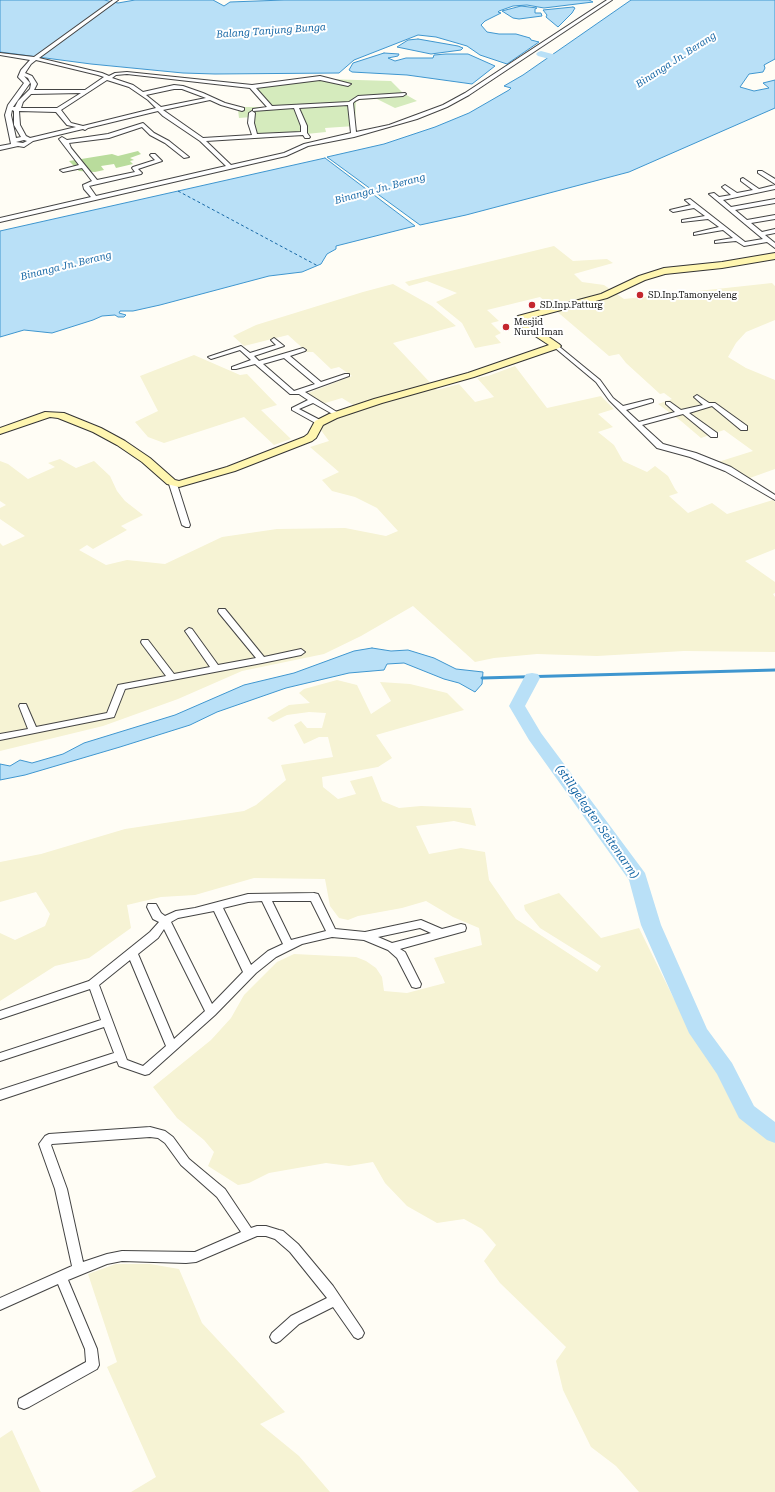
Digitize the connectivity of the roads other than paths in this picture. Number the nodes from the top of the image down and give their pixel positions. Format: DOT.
graph roads {
  1 [pos="115,0"];
  2 [pos="610,0"];
  3 [pos="0,54"];
  4 [pos="37,58"];
  5 [pos="22,74"];
  6 [pos="109,78"];
  7 [pos="348,84"];
  8 [pos="252,87"];
  9 [pos="85,91"];
  10 [pos="29,92"];
  11 [pos="142,94"];
  12 [pos="403,94"];
  13 [pos="209,99"];
  14 [pos="352,102"];
  15 [pos="296,106"];
  16 [pos="271,108"];
  17 [pos="17,109"];
  18 [pos="159,109"];
  19 [pos="10,110"];
  20 [pos="58,110"];
  21 [pos="254,111"];
  22 [pos="352,124"];
  23 [pos="85,128"];
  24 [pos="377,129"];
  25 [pos="304,133"];
  26 [pos="354,134"];
  27 [pos="53,135"];
  28 [pos="255,136"];
  29 [pos="24,138"];
  30 [pos="30,140"];
  31 [pos="202,140"];
  32 [pos="14,142"];
  33 [pos="66,142"];
  34 [pos="316,143"];
  35 [pos="0,145"];
  36 [pos="0,148"];
  37 [pos="153,155"];
  38 [pos="186,157"];
  39 [pos="83,166"];
  40 [pos="230,167"];
  41 [pos="63,170"];
  42 [pos="760,172"];
  43 [pos="743,180"];
  44 [pos="96,182"];
  45 [pos="775,182"];
  46 [pos="725,187"];
  47 [pos="775,188"];
  48 [pos="758,191"];
  49 [pos="712,194"];
  50 [pos="735,195"];
  51 [pos="94,198"];
  52 [pos="718,199"];
  53 [pos="688,200"];
  54 [pos="775,201"];
  55 [pos="695,206"];
  56 [pos="731,209"];
  57 [pos="673,210"];
  58 [pos="709,217"];
  59 [pos="775,217"];
  60 [pos="0,220"];
  61 [pos="684,221"];
  62 [pos="748,222"];
  63 [pos="724,228"];
  64 [pos="775,231"];
  65 [pos="696,234"];
  66 [pos="762,234"];
  67 [pos="738,239"];
  68 [pos="770,240"];
  69 [pos="717,242"];
  70 [pos="775,246"];
  71 [pos="775,256"];
  72 [pos="274,340"];
  73 [pos="556,346"];
  74 [pos="303,350"];
  75 [pos="249,355"];
  76 [pos="285,355"];
  77 [pos="211,357"];
  78 [pos="257,362"];
  79 [pos="234,368"];
  80 [pos="347,376"];
  81 [pos="320,385"];
  82 [pos="300,392"];
  83 [pos="697,396"];
  84 [pos="313,400"];
  85 [pos="651,401"];
  86 [pos="668,403"];
  87 [pos="708,405"];
  88 [pos="622,409"];
  89 [pos="682,412"];
  90 [pos="338,415"];
  91 [pos="319,423"];
  92 [pos="638,424"];
  93 [pos="744,428"];
  94 [pos="0,431"];
  95 [pos="714,435"];
  96 [pos="173,484"];
  97 [pos="775,498"];
  98 [pos="186,525"];
  99 [pos="222,611"];
  100 [pos="189,631"];
  101 [pos="145,642"];
  102 [pos="302,652"];
  103 [pos="262,660"];
  104 [pos="216,669"];
  105 [pos="172,678"];
  106 [pos="23,706"];
  107 [pos="33,730"];
  108 [pos="0,737"];
  109 [pos="265,898"];
  110 [pos="152,907"];
  111 [pos="217,907"];
  112 [pos="165,921"];
  113 [pos="461,928"];
  114 [pos="332,934"];
  115 [pos="441,934"];
  116 [pos="366,936"];
  117 [pos="289,946"];
  118 [pos="392,947"];
  119 [pos="132,953"];
  120 [pos="249,973"];
  121 [pos="93,984"];
  122 [pos="416,984"];
  123 [pos="211,1012"];
  124 [pos="0,1015"];
  125 [pos="107,1022"];
  126 [pos="172,1048"];
  127 [pos="120,1055"];
  128 [pos="0,1057"];
  129 [pos="0,1095"];
  130 [pos="249,1234"];
  131 [pos="78,1269"];
  132 [pos="61,1277"];
  133 [pos="335,1300"];
  134 [pos="0,1304"];
  135 [pos="358,1333"];
  136 [pos="276,1337"];
  137 [pos="24,1403"];
  1 -- 4 [label="street"];
  2 -- 24 [label="street"];
  3 -- 4 [label="street"];
  4 -- 5 [label="street"];
  4 -- 6 [label="street"];
  5 -- 10 [label="street"];
  5 -- 19 [label="street"];
  6 -- 8 [label="street"];
  6 -- 9 [label="street"];
  6 -- 11 [label="street"];
  7 -- 8 [label="street"];
  8 -- 16 [label="street"];
  9 -- 10 [label="street"];
  9 -- 20 [label="street"];
  10 -- 17 [label="street"];
  11 -- 13 [label="street"];
  11 -- 18 [label="street"];
  12 -- 14 [label="street"];
  13 -- 18 [label="street"];
  13 -- 21 [label="street"];
  14 -- 15 [label="street"];
  14 -- 22 [label="street"];
  15 -- 16 [label="street"];
  15 -- 25 [label="street"];
  16 -- 21 [label="street"];
  17 -- 19 [label="street"];
  17 -- 20 [label="street"];
  17 -- 29 [label="street"];
  18 -- 23 [label="street"];
  18 -- 31 [label="street"];
  19 -- 32 [label="street"];
  20 -- 23 [label="street"];
  21 -- 28 [label="street"];
  22 -- 24 [label="street"];
  22 -- 26 [label="street"];
  23 -- 27 [label="street"];
  24 -- 26 [label="street"];
  25 -- 28 [label="street"];
  25 -- 34 [label="street"];
  26 -- 34 [label="street"];
  27 -- 30 [label="street"];
  27 -- 33 [label="street"];
  28 -- 31 [label="street"];
  29 -- 30 [label="street"];
  29 -- 32 [label="street"];
  30 -- 32 [label="street"];
  31 -- 40 [label="street"];
  32 -- 35 [label="street"];
  32 -- 36 [label="street"];
  33 -- 38 [label="street"];
  33 -- 39 [label="street"];
  34 -- 40 [label="street"];
  37 -- 44 [label="street"];
  39 -- 41 [label="street"];
  39 -- 44 [label="street"];
  40 -- 51 [label="street"];
  42 -- 45 [label="street"];
  43 -- 48 [label="street"];
  44 -- 51 [label="street"];
  46 -- 50 [label="street"];
  47 -- 48 [label="street"];
  48 -- 50 [label="street"];
  49 -- 52 [label="street"];
  50 -- 52 [label="street"];
  51 -- 60 [label="street"];
  52 -- 56 [label="street"];
  53 -- 55 [label="street"];
  54 -- 56 [label="street"];
  55 -- 57 [label="street"];
  55 -- 58 [label="street"];
  56 -- 62 [label="street"];
  58 -- 61 [label="street"];
  58 -- 63 [label="street"];
  59 -- 62 [label="street"];
  62 -- 66 [label="street"];
  63 -- 65 [label="street"];
  63 -- 67 [label="street"];
  64 -- 66 [label="street"];
  66 -- 68 [label="street"];
  67 -- 68 [label="street"];
  67 -- 69 [label="street"];
  68 -- 70 [label="street"];
  71 -- 73 [label="street"];
  72 -- 75 [label="street"];
  73 -- 88 [label="street"];
  73 -- 90 [label="street"];
  74 -- 76 [label="street"];
  75 -- 77 [label="street"];
  75 -- 78 [label="street"];
  76 -- 78 [label="street"];
  76 -- 81 [label="street"];
  78 -- 79 [label="street"];
  78 -- 82 [label="street"];
  80 -- 81 [label="street"];
  81 -- 82 [label="street"];
  82 -- 84 [label="street"];
  83 -- 87 [label="street"];
  84 -- 90 [label="street"];
  84 -- 91 [label="street"];
  85 -- 88 [label="street"];
  86 -- 89 [label="street"];
  87 -- 89 [label="street"];
  87 -- 93 [label="street"];
  88 -- 92 [label="street"];
  89 -- 92 [label="street"];
  89 -- 95 [label="street"];
  90 -- 91 [label="street"];
  91 -- 96 [label="street"];
  92 -- 97 [label="street"];
  94 -- 96 [label="street"];
  96 -- 98 [label="street"];
  99 -- 103 [label="street"];
  100 -- 104 [label="street"];
  101 -- 105 [label="street"];
  102 -- 103 [label="street"];
  103 -- 104 [label="street"];
  104 -- 105 [label="street"];
  105 -- 107 [label="street"];
  106 -- 107 [label="street"];
  107 -- 108 [label="street"];
  109 -- 111 [label="street"];
  109 -- 114 [label="street"];
  109 -- 117 [label="street"];
  110 -- 112 [label="street"];
  111 -- 112 [label="street"];
  111 -- 120 [label="street"];
  112 -- 119 [label="street"];
  112 -- 123 [label="street"];
  113 -- 115 [label="street"];
  114 -- 116 [label="street"];
  114 -- 117 [label="street"];
  115 -- 116 [label="street"];
  115 -- 118 [label="street"];
  116 -- 118 [label="street"];
  117 -- 120 [label="street"];
  118 -- 122 [label="street"];
  119 -- 121 [label="street"];
  119 -- 126 [label="street"];
  120 -- 123 [label="street"];
  121 -- 124 [label="street"];
  121 -- 125 [label="street"];
  123 -- 126 [label="street"];
  125 -- 127 [label="street"];
  125 -- 128 [label="street"];
  126 -- 127 [label="street"];
  127 -- 129 [label="street"];
  130 -- 131 [label="street"];
  130 -- 131 [label="street"];
  130 -- 133 [label="street"];
  131 -- 132 [label="street"];
  132 -- 134 [label="street"];
  132 -- 137 [label="street"];
  133 -- 135 [label="street"];
  133 -- 136 [label="street"];
}
